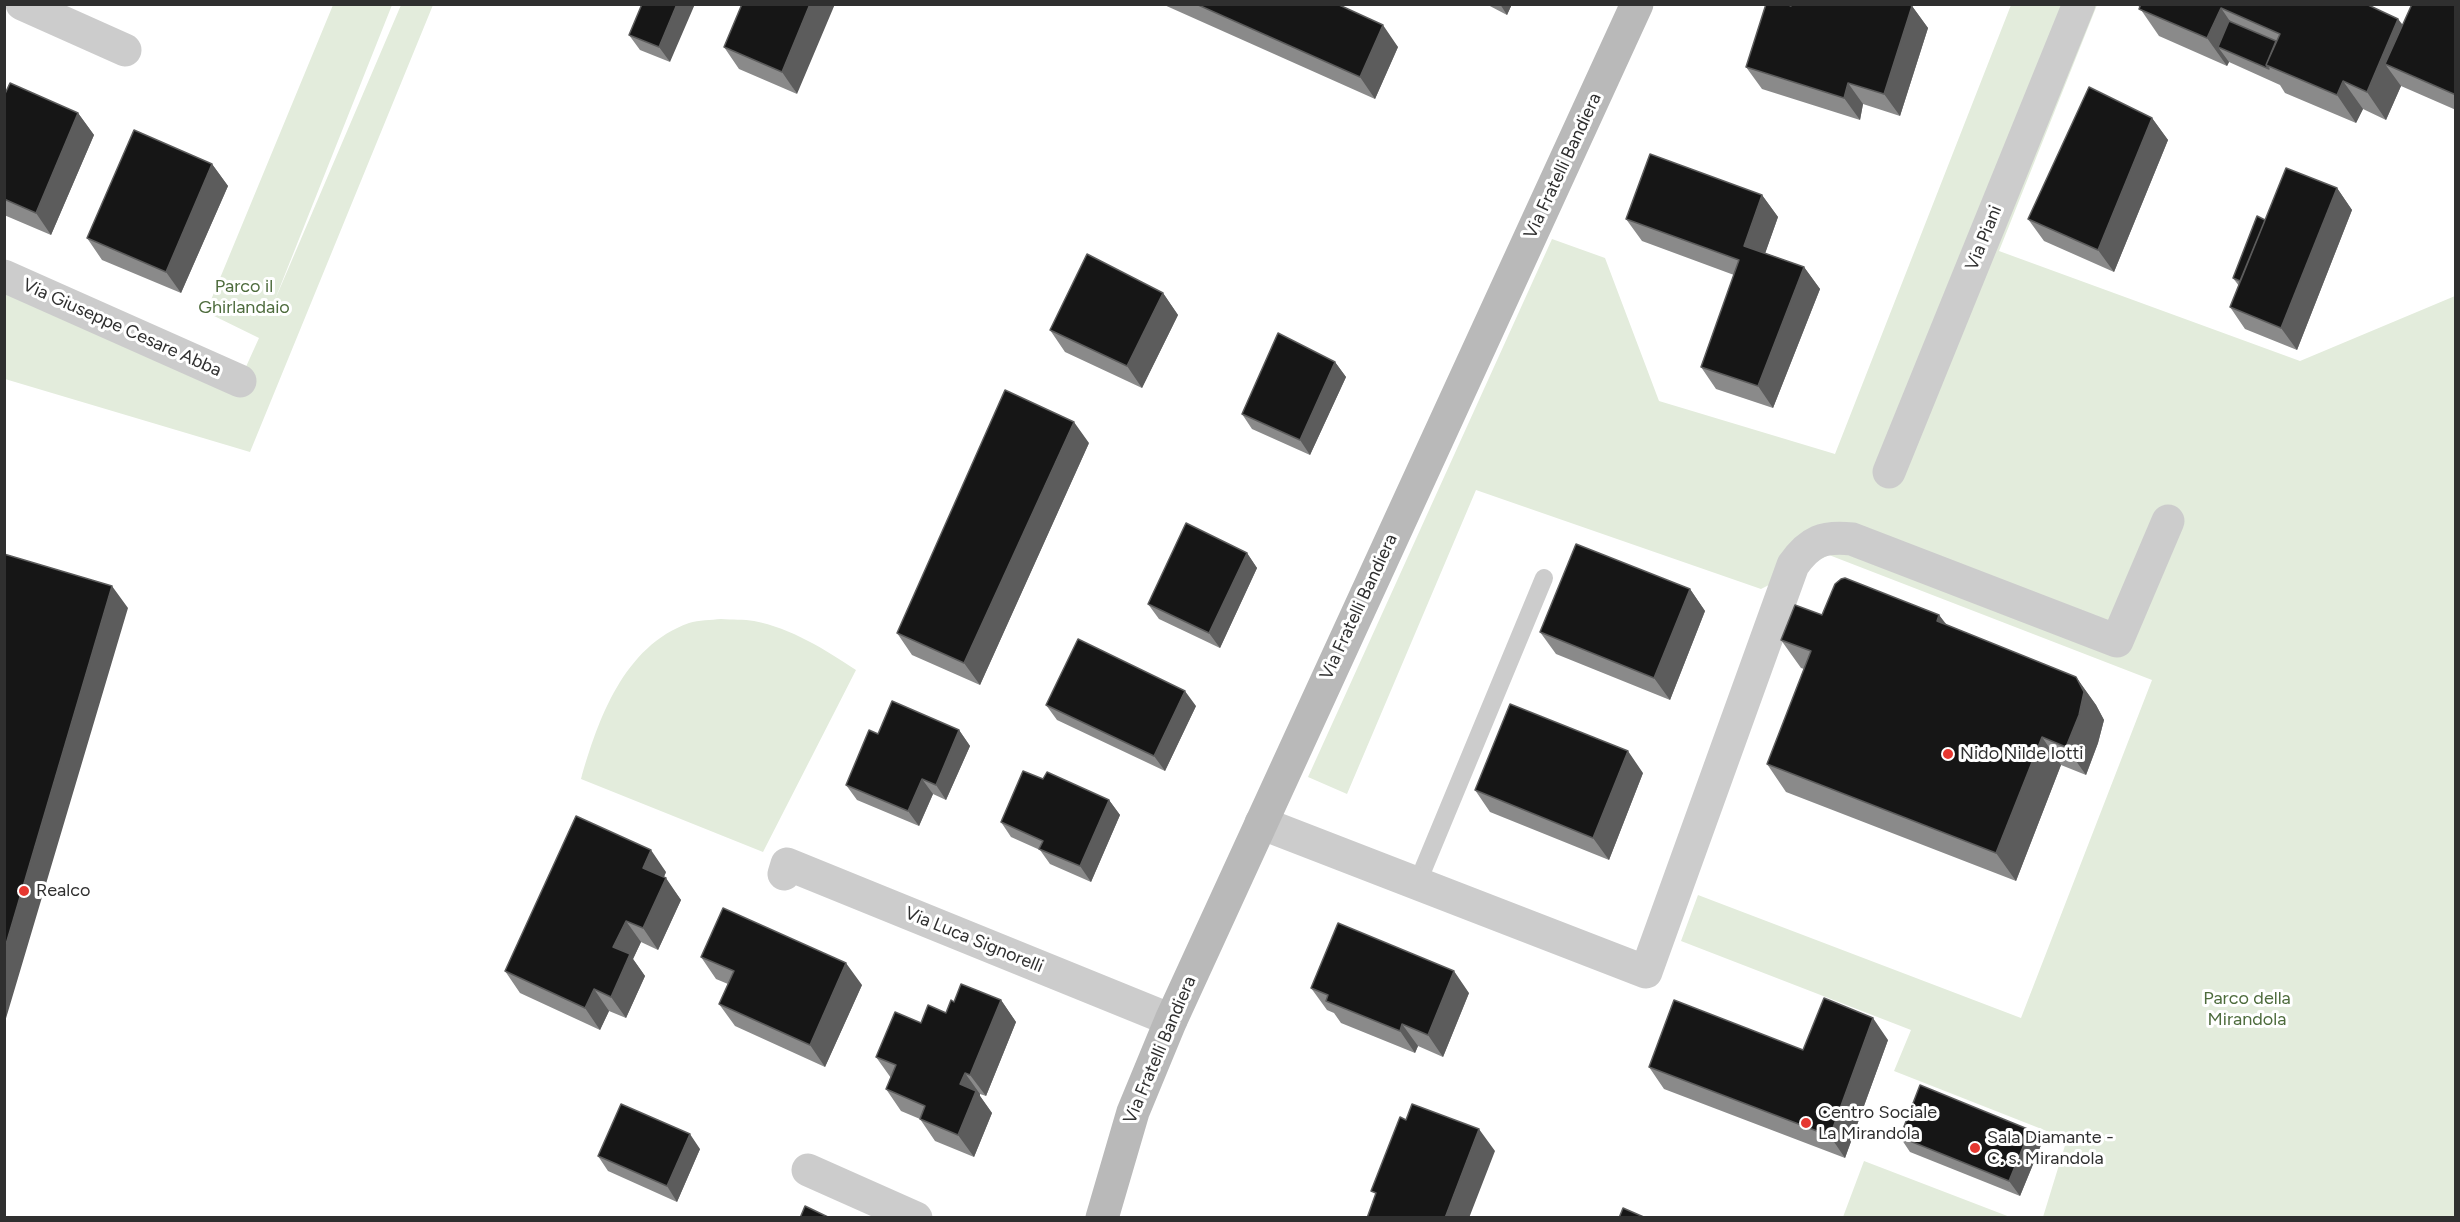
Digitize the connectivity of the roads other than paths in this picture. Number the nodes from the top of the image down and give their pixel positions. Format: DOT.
graph roads {
  1 [pos="22,4"];
  2 [pos="1637,4"];
  3 [pos="2079,4"];
  4 [pos="125,50"];
  5 [pos="4,276"];
  6 [pos="240,381"];
  7 [pos="1889,472"];
  8 [pos="2168,522"];
  9 [pos="1544,578"];
  10 [pos="1261,824"];
  11 [pos="784,874"];
  12 [pos="1417,884"];
  13 [pos="1171,1020"];
  14 [pos="808,1170"];
  15 [pos="916,1218"];
  16 [pos="1102,1218"];
  1 -- 4 [label="street"];
  2 -- 10 [label="street, Via Fratelli Bandiera"];
  3 -- 7 [label="street, Via Piani"];
  5 -- 6 [label="street, Via Giuseppe Cesare Abba"];
  8 -- 12 [label="street"];
  9 -- 12 [label="lane"];
  10 -- 12 [label="street"];
  10 -- 13 [label="street, Via Fratelli Bandiera"];
  11 -- 13 [label="street, Via Luca Signorelli"];
  13 -- 16 [label="street, Via Fratelli Bandiera"];
  14 -- 15 [label="street"];
}
